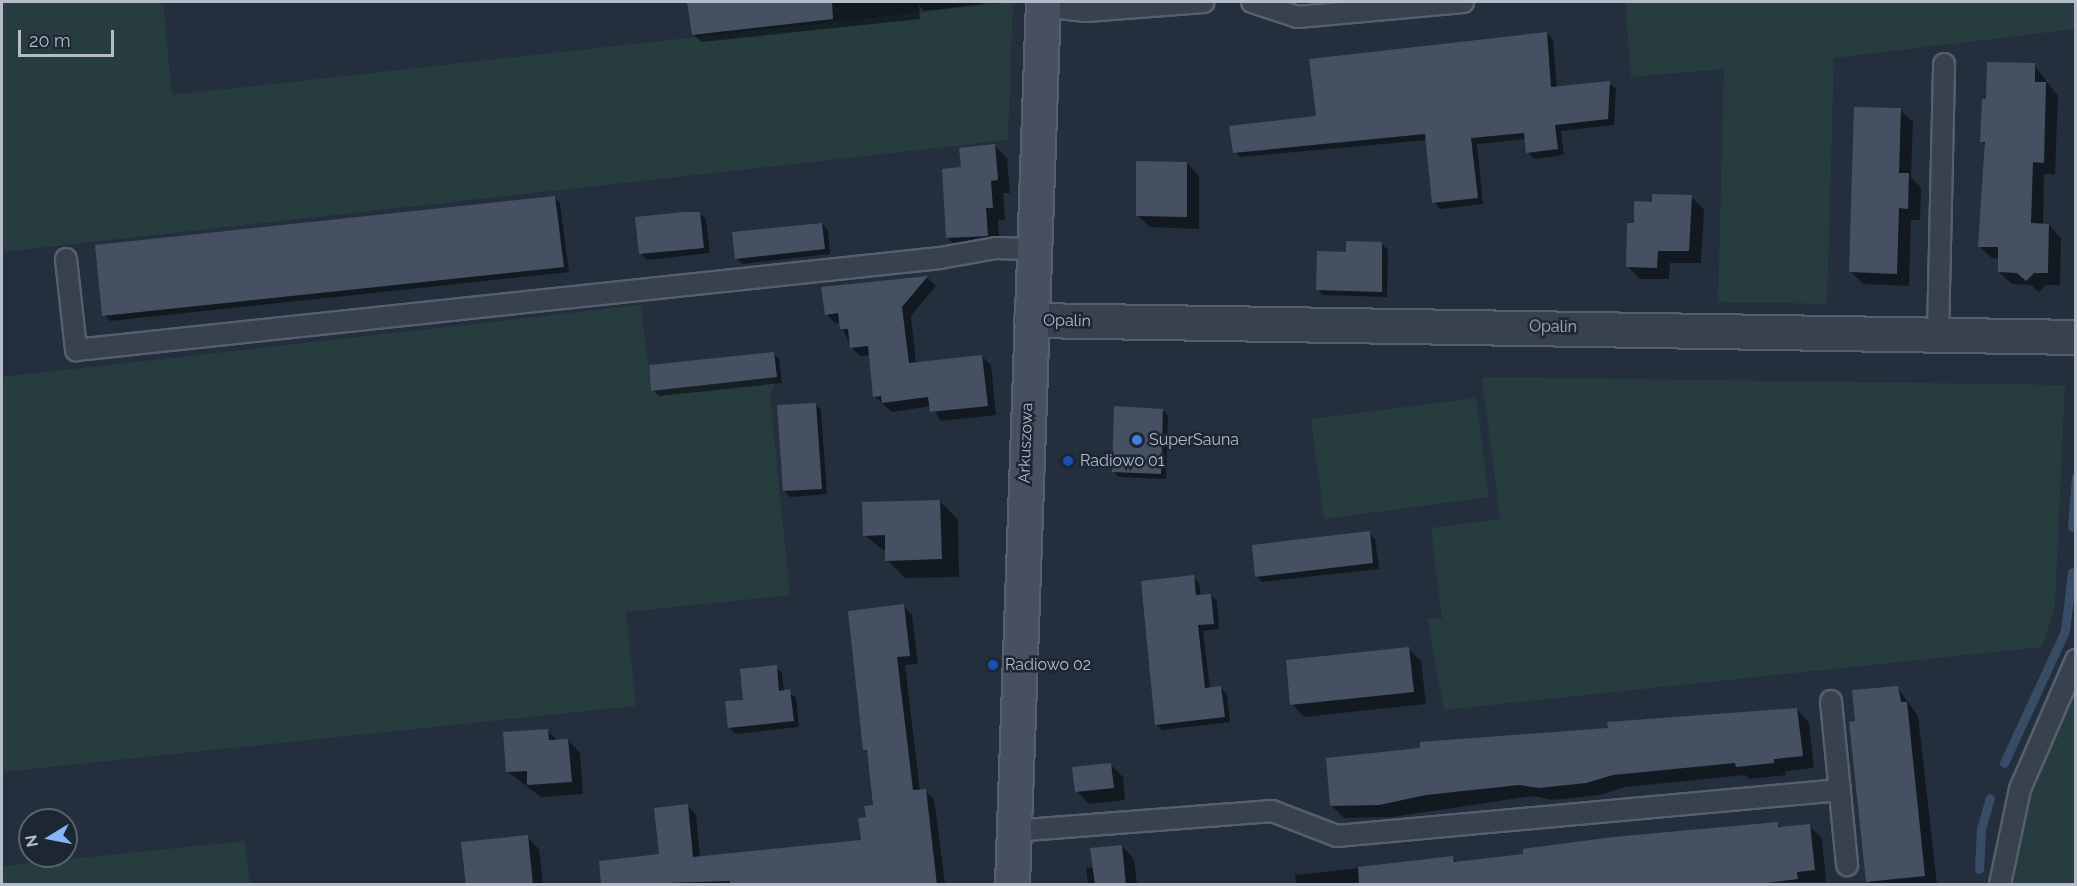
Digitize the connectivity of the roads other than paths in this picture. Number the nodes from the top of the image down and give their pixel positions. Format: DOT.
graph roads {
  1 [pos="1204,2"];
  2 [pos="1252,2"];
  3 [pos="1463,2"];
  4 [pos="1043,4"];
  5 [pos="1944,64"];
  6 [pos="1034,249"];
  7 [pos="66,259"];
  8 [pos="1031,320"];
  9 [pos="1938,334"];
  10 [pos="2076,336"];
  11 [pos="2076,660"];
  12 [pos="1831,701"];
  13 [pos="1840,790"];
  14 [pos="1013,831"];
  15 [pos="1847,865"];
  16 [pos="1012,885"];
  17 [pos="2000,885"];
  1 -- 4 [label="lane"];
  2 -- 3 [label="lane"];
  4 -- 6 [label="main road, Arkuszowa"];
  5 -- 9 [label="lane"];
  6 -- 7 [label="lane"];
  6 -- 8 [label="main road, Arkuszowa"];
  8 -- 9 [label="street, Opalin"];
  8 -- 14 [label="main road, Arkuszowa"];
  9 -- 10 [label="street, Opalin"];
  11 -- 17 [label="lane"];
  12 -- 13 [label="lane"];
  13 -- 14 [label="lane"];
  13 -- 15 [label="lane"];
  14 -- 16 [label="main road, Arkuszowa"];
}
